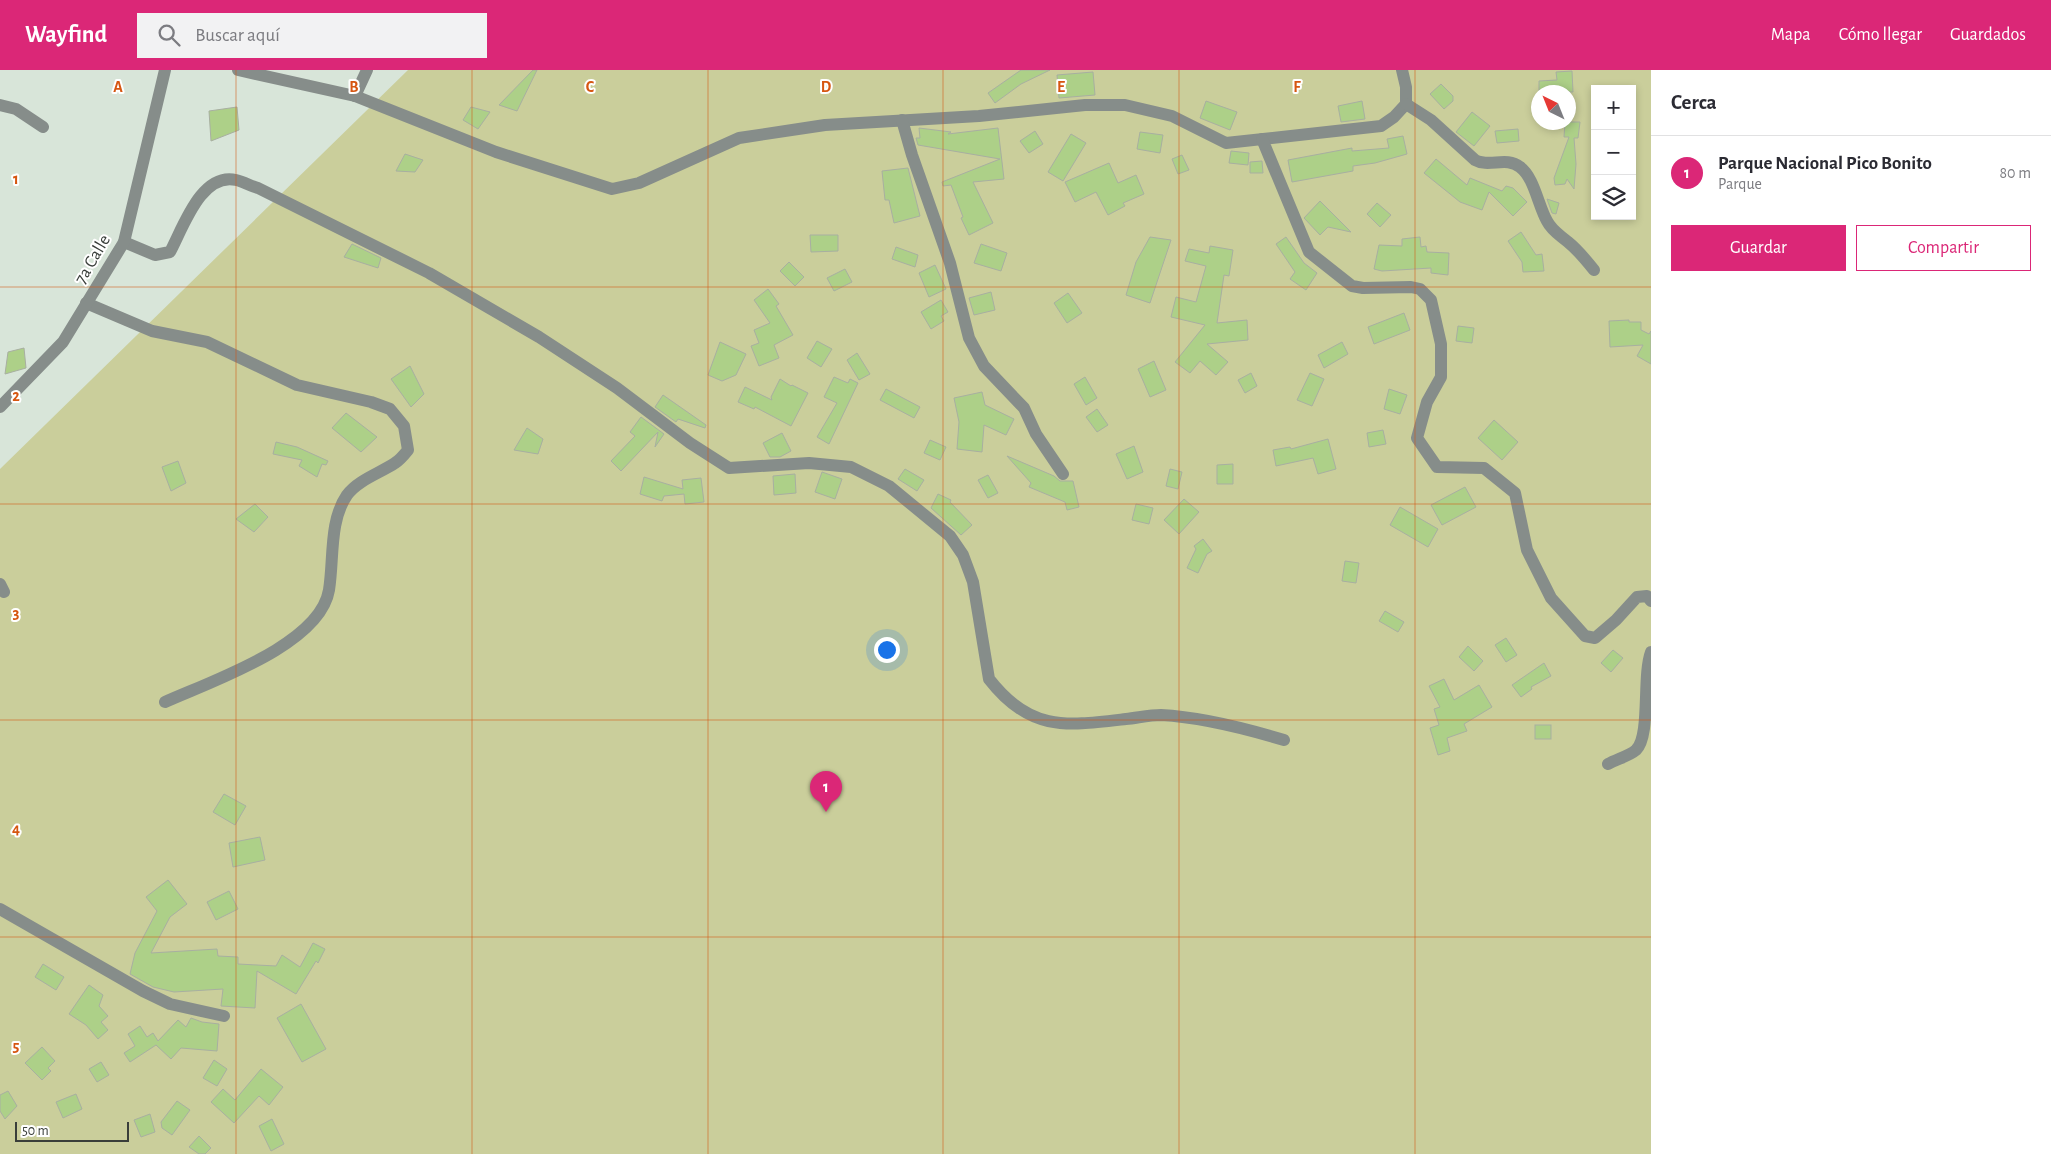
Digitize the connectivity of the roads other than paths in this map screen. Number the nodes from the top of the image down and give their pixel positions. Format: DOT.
graph roads {
  1 [pos="165,70"];
  2 [pos="238,70"];
  3 [pos="367,70"];
  4 [pos="1402,70"];
  5 [pos="355,96"];
  6 [pos="1406,104"];
  7 [pos="0,105"];
  8 [pos="902,120"];
  9 [pos="43,127"];
  10 [pos="1262,139"];
  11 [pos="124,242"];
  12 [pos="1594,270"];
  13 [pos="86,302"];
  14 [pos="0,407"];
  15 [pos="1063,474"];
  16 [pos="1651,601"];
  17 [pos="1651,652"];
  18 [pos="165,702"];
  19 [pos="1284,740"];
  20 [pos="1608,764"];
  21 [pos="0,909"];
  22 [pos="224,1016"];
  1 -- 11 [label="street, 7a Calle"];
  2 -- 5 [label="street"];
  3 -- 5 [label="street"];
  4 -- 6 [label="street"];
  5 -- 8 [label="street"];
  6 -- 10 [label="street"];
  6 -- 12 [label="street"];
  7 -- 9 [label="street"];
  8 -- 10 [label="street"];
  8 -- 15 [label="street"];
  10 -- 16 [label="street"];
  11 -- 13 [label="street, 7a Calle"];
  11 -- 19 [label="street"];
  13 -- 14 [label="street, 7a Calle"];
  13 -- 18 [label="street"];
  17 -- 20 [label="street"];
  21 -- 22 [label="street"];
}
